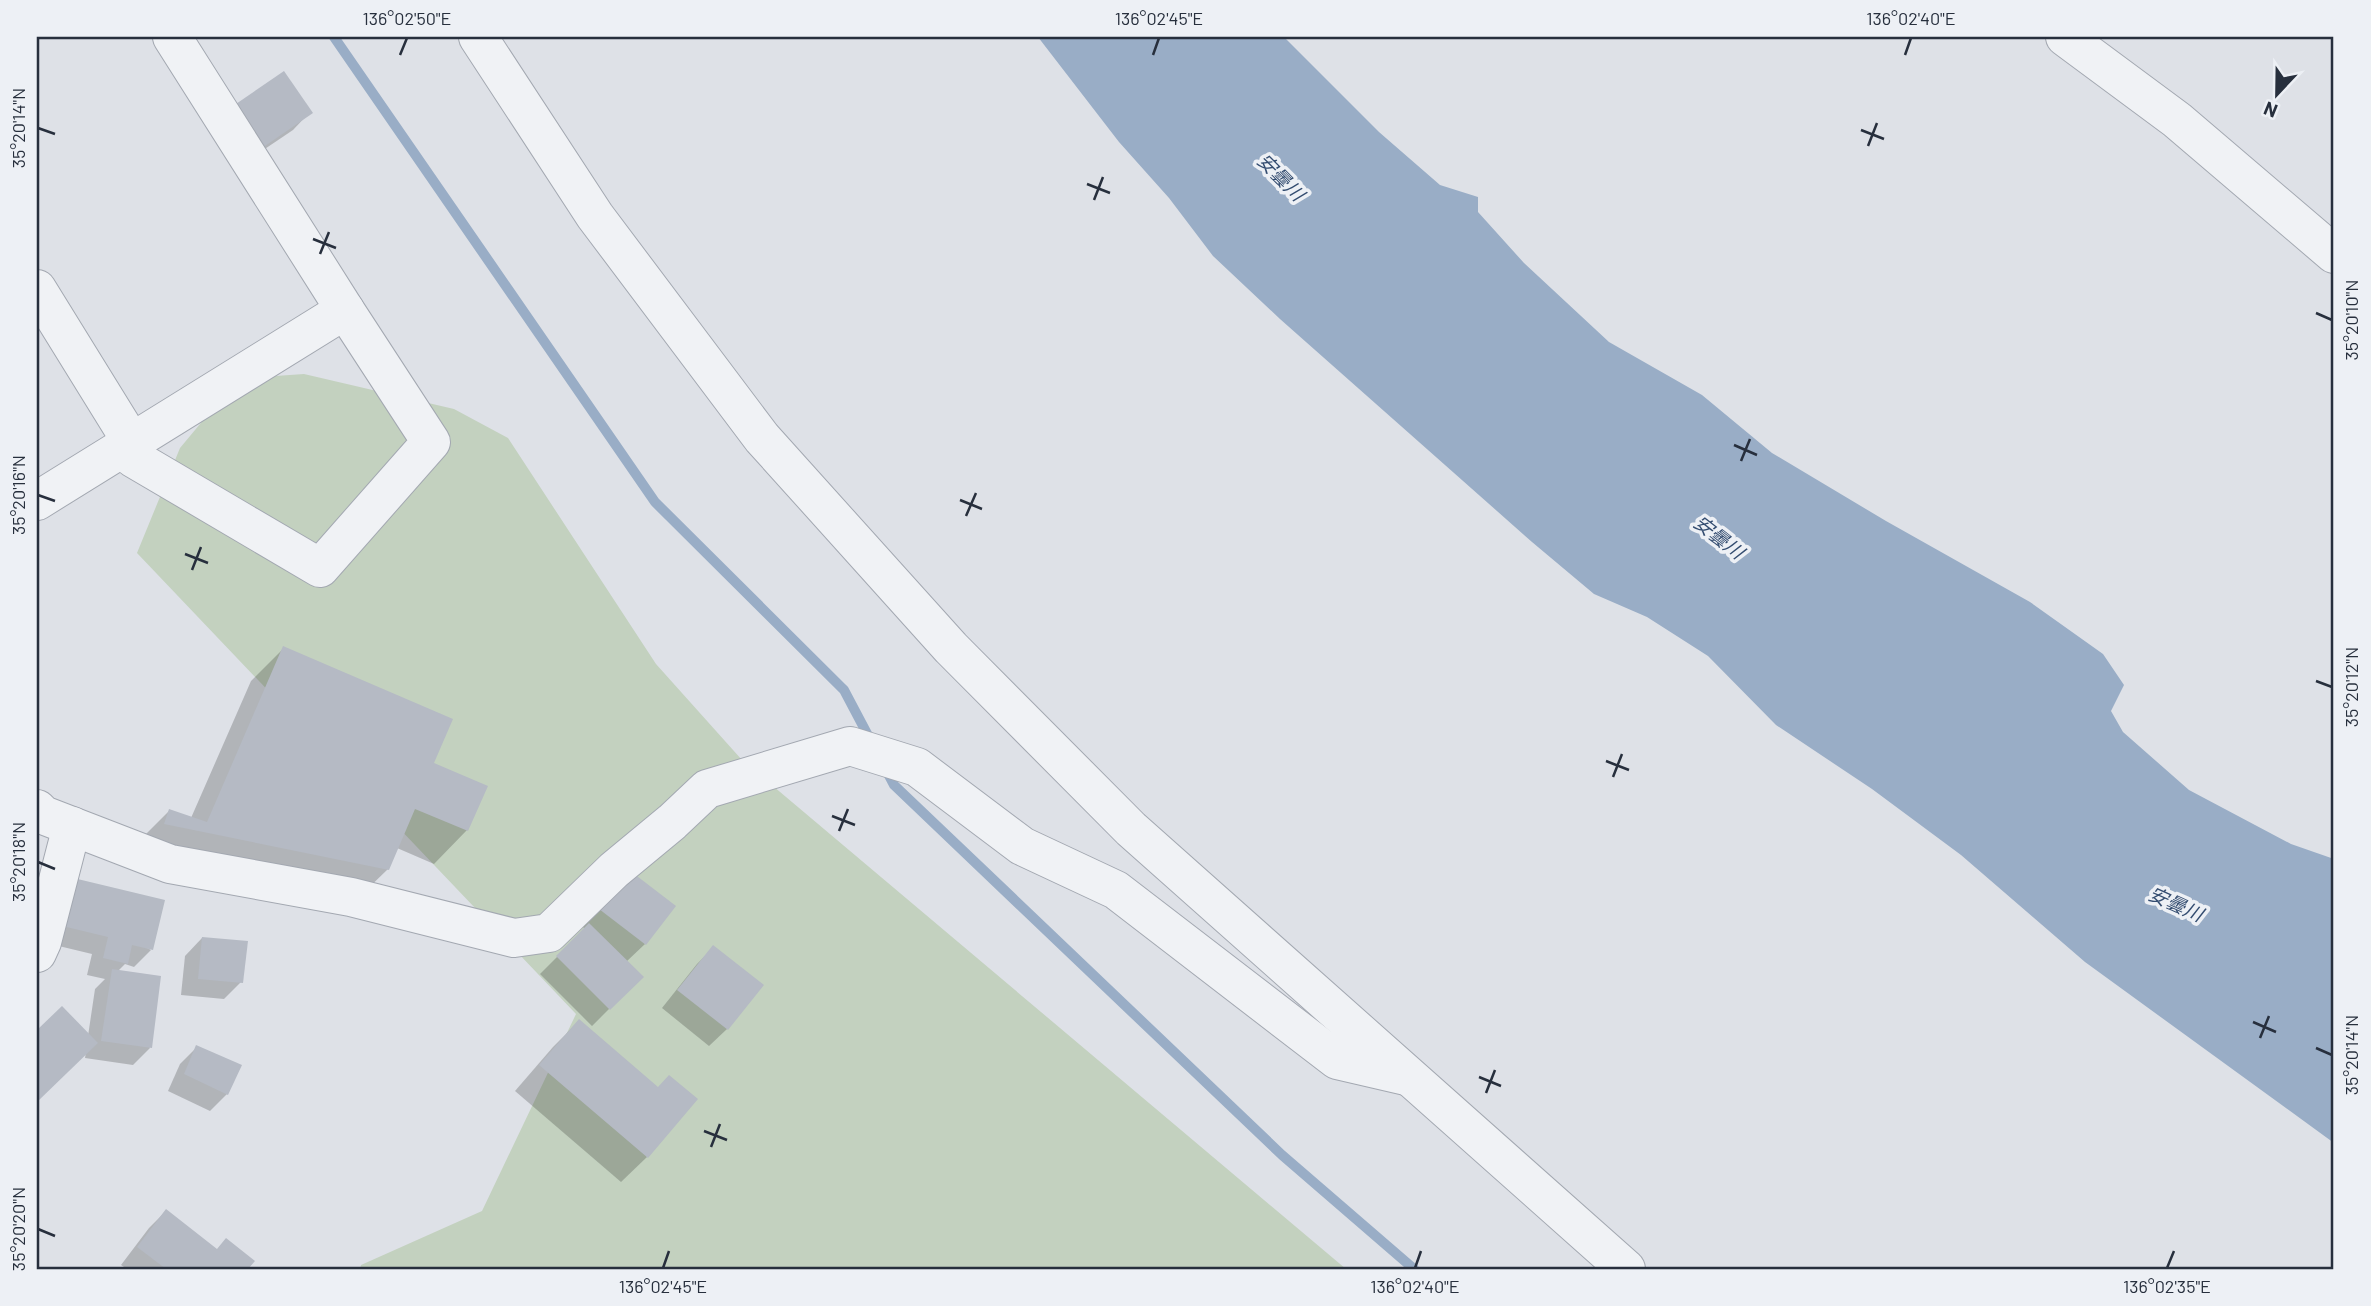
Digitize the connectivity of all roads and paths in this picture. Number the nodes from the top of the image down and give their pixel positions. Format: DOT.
graph roads {
  1 [pos="172,37"];
  2 [pos="478,37"];
  3 [pos="2065,37"];
  4 [pos="2334,254"];
  5 [pos="37,289"];
  6 [pos="345,310"];
  7 [pos="131,441"];
  8 [pos="37,501"];
  9 [pos="37,809"];
  10 [pos="72,826"];
  11 [pos="37,953"];
  12 [pos="1408,1076"];
  13 [pos="1626,1269"];
  1 -- 6 [label="street"];
  2 -- 12 [label="street"];
  3 -- 4 [label="street"];
  5 -- 7 [label="street"];
  6 -- 7 [label="street"];
  6 -- 7 [label="street"];
  7 -- 8 [label="street"];
  9 -- 10 [label="street"];
  10 -- 11 [label="street"];
  10 -- 12 [label="street"];
  12 -- 13 [label="street"];
}
